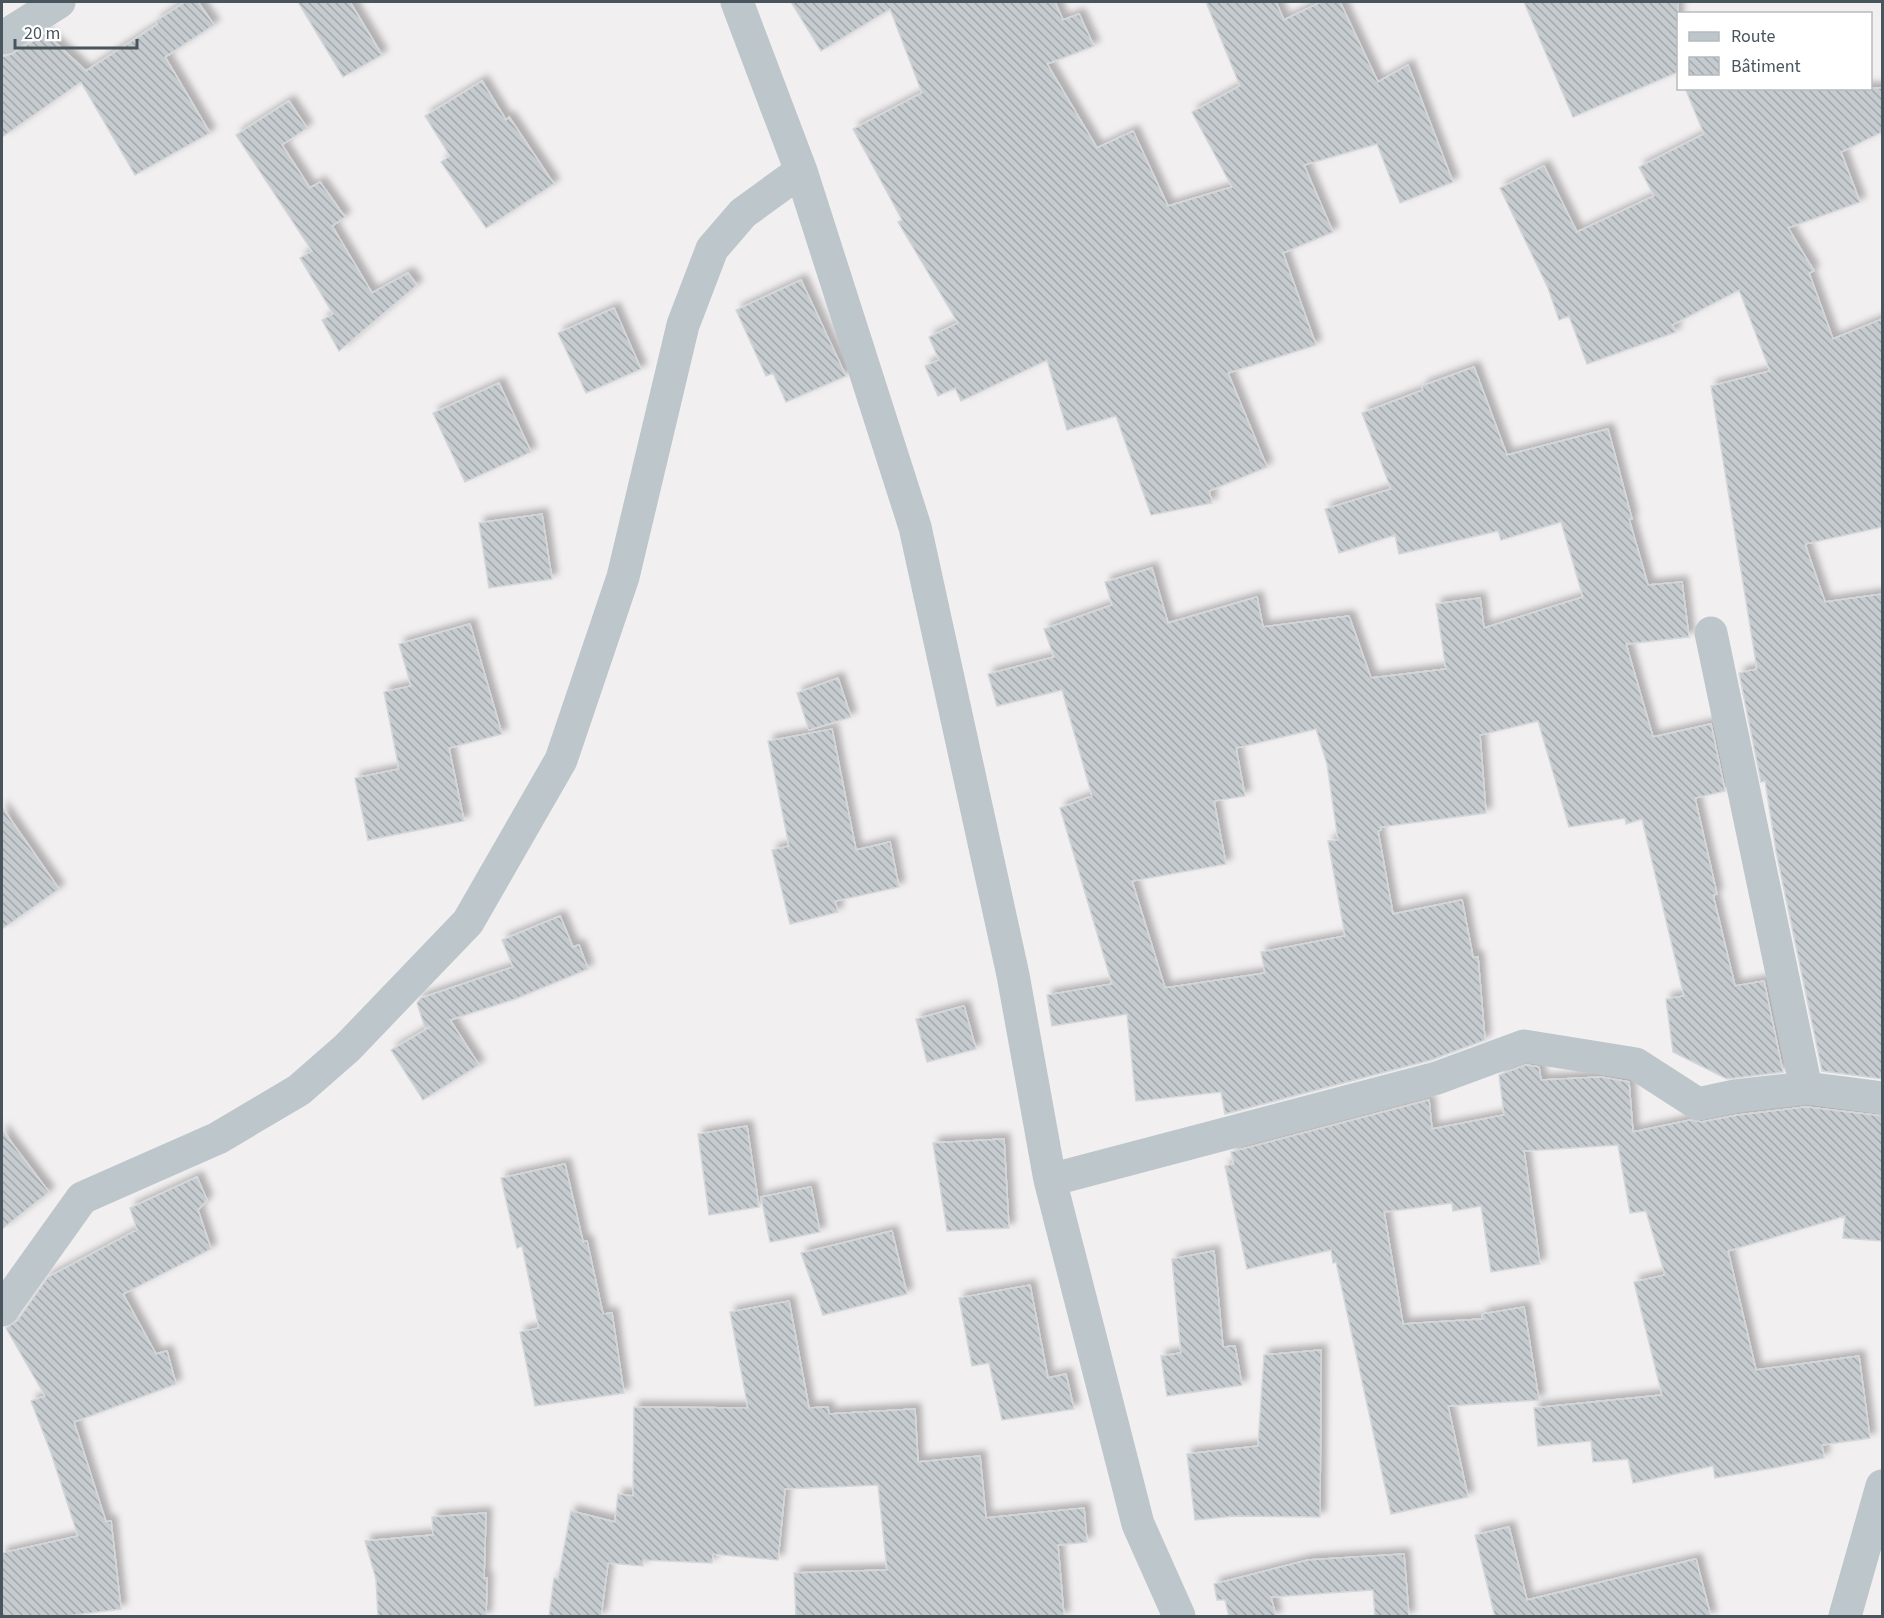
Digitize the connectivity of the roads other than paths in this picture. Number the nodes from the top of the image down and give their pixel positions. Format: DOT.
graph roads {
  1 [pos="59,2"];
  2 [pos="737,2"];
  3 [pos="2,38"];
  4 [pos="801,171"];
  5 [pos="1711,633"];
  6 [pos="1806,1088"];
  7 [pos="1882,1098"];
  8 [pos="1050,1180"];
  9 [pos="2,1310"];
  10 [pos="1882,1486"];
  11 [pos="1874,1541"];
  12 [pos="1179,1617"];
  13 [pos="1845,1617"];
  1 -- 3 [label="street"];
  2 -- 4 [label="street"];
  4 -- 8 [label="street"];
  4 -- 9 [label="street"];
  5 -- 6 [label="street"];
  6 -- 7 [label="street"];
  6 -- 8 [label="street"];
  8 -- 12 [label="street"];
  10 -- 11 [label="street"];
  11 -- 13 [label="street"];
}
